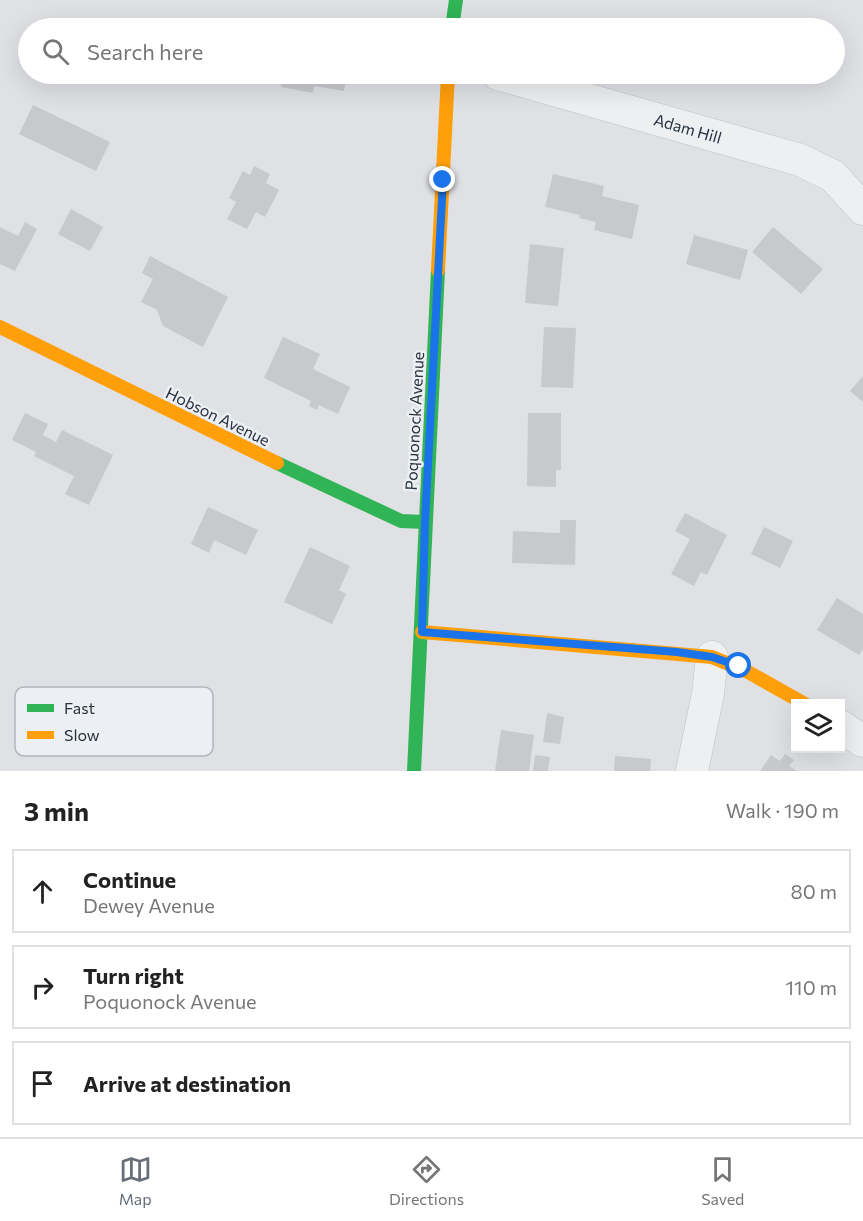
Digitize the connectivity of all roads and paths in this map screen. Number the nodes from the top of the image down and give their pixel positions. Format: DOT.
graph roads {
  1 [pos="456,0"];
  2 [pos="453,18"];
  3 [pos="447,84"];
  4 [pos="533,84"];
  5 [pos="863,209"];
  6 [pos="0,327"];
  7 [pos="425,522"];
  8 [pos="422,632"];
  9 [pos="712,657"];
  10 [pos="797,699"];
  11 [pos="845,729"];
  12 [pos="863,741"];
  13 [pos="414,771"];
  14 [pos="692,771"];
  1 -- 2 [label="street"];
  3 -- 7 [label="street, Poquonock Avenue"];
  4 -- 5 [label="street, Adam Hill"];
  6 -- 7 [label="street, Hobson Avenue"];
  7 -- 8 [label="street, Poquonock Avenue"];
  8 -- 9 [label="street"];
  8 -- 13 [label="street, Poquonock Avenue"];
  9 -- 10 [label="street"];
  9 -- 14 [label="street"];
  11 -- 12 [label="street"];
}
